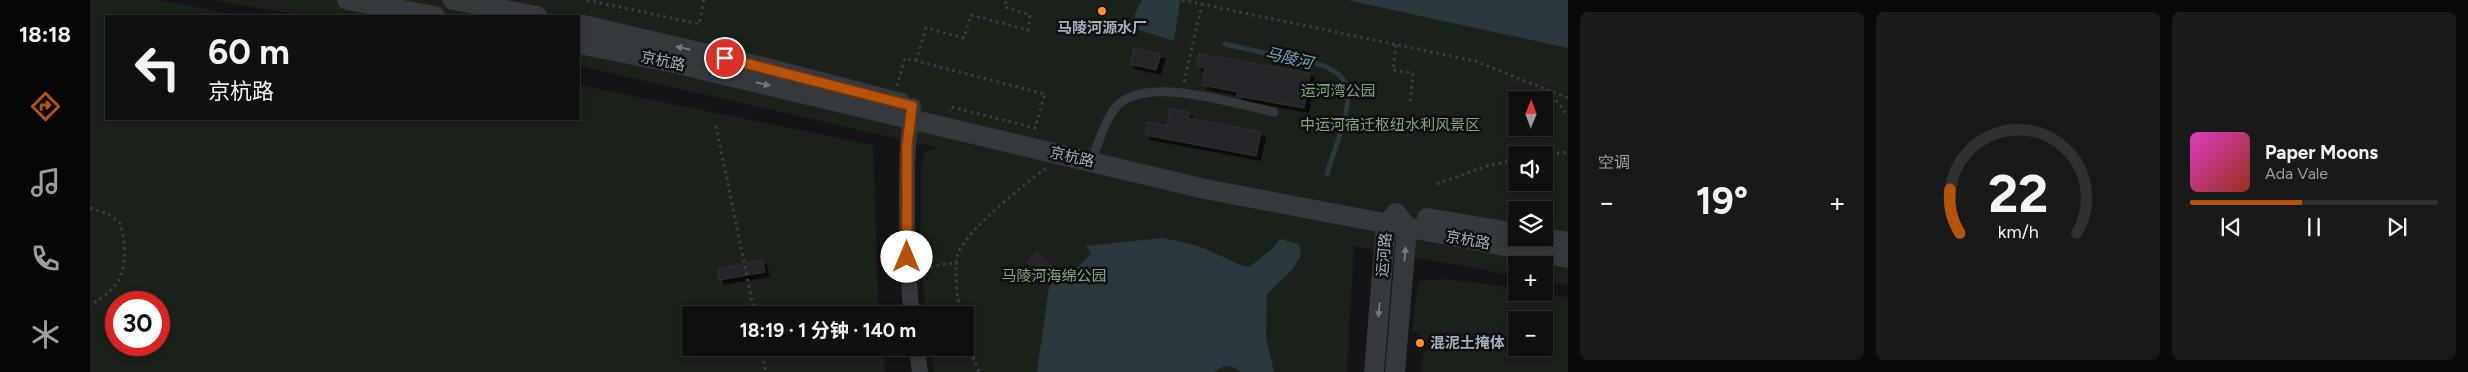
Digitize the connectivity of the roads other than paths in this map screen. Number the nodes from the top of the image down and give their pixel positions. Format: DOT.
graph roads {
  1 [pos="346,0"];
  2 [pos="453,0"];
  3 [pos="429,15"];
  4 [pos="532,15"];
  5 [pos="580,24"];
  6 [pos="580,44"];
  7 [pos="911,112"];
  8 [pos="1274,112"];
  9 [pos="1094,153"];
  10 [pos="1396,222"];
  11 [pos="1508,232"];
  12 [pos="1553,240"];
  13 [pos="1568,242"];
  14 [pos="1568,258"];
  15 [pos="911,306"];
  16 [pos="918,356"];
  17 [pos="920,372"];
  18 [pos="1374,372"];
  19 [pos="1395,372"];
  1 -- 3 [label="street"];
  2 -- 4 [label="street"];
  7 -- 5 [label="street, 京杭路, one-way"];
  6 -- 7 [label="street, 京杭路, one-way"];
  7 -- 9 [label="street, 京杭路"];
  7 -- 10 [label="street, 京杭路"];
  7 -- 15 [label="street"];
  8 -- 9 [label="lane"];
  9 -- 10 [label="street, 京杭路"];
  10 -- 11 [label="street, 京杭路"];
  10 -- 14 [label="street, 京杭路"];
  10 -- 18 [label="street, 运河路, one-way"];
  19 -- 10 [label="street, 运河路, one-way"];
  12 -- 13 [label="street"];
  16 -- 17 [label="street"];
}
